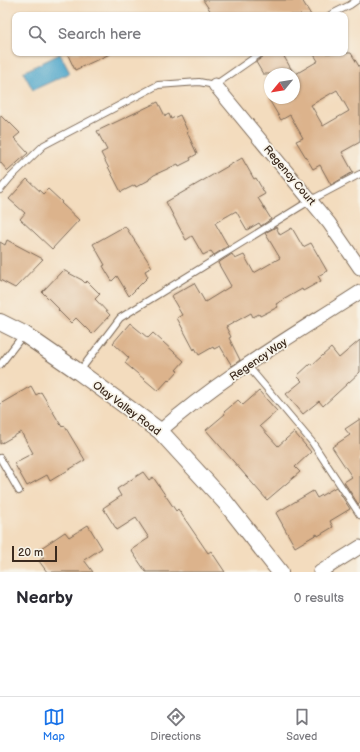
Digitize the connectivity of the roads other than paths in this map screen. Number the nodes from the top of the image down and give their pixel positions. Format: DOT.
graph roads {
  1 [pos="357,0"];
  2 [pos="336,12"];
  3 [pos="257,56"];
  4 [pos="215,85"];
  5 [pos="360,174"];
  6 [pos="0,190"];
  7 [pos="311,200"];
  8 [pos="360,268"];
  9 [pos="360,292"];
  10 [pos="0,322"];
  11 [pos="24,334"];
  12 [pos="0,365"];
  13 [pos="247,365"];
  14 [pos="79,372"];
  15 [pos="160,431"];
  16 [pos="0,458"];
  17 [pos="19,491"];
  18 [pos="360,515"];
  19 [pos="360,547"];
  20 [pos="280,572"];
  21 [pos="320,572"];
  1 -- 2 [label="lane"];
  3 -- 4 [label="lane"];
  4 -- 6 [label="lane"];
  4 -- 7 [label="street, Regency Court"];
  5 -- 7 [label="lane"];
  7 -- 8 [label="street, Regency Court"];
  7 -- 14 [label="lane"];
  9 -- 13 [label="street, Regency Way"];
  10 -- 11 [label="street, Otay Valley Road"];
  11 -- 12 [label="lane"];
  11 -- 14 [label="street, Otay Valley Road"];
  13 -- 15 [label="street, Regency Way"];
  13 -- 18 [label="lane"];
  14 -- 15 [label="street, Otay Valley Road"];
  15 -- 20 [label="street, Otay Valley Road"];
  16 -- 17 [label="lane"];
  19 -- 21 [label="street"];
}
